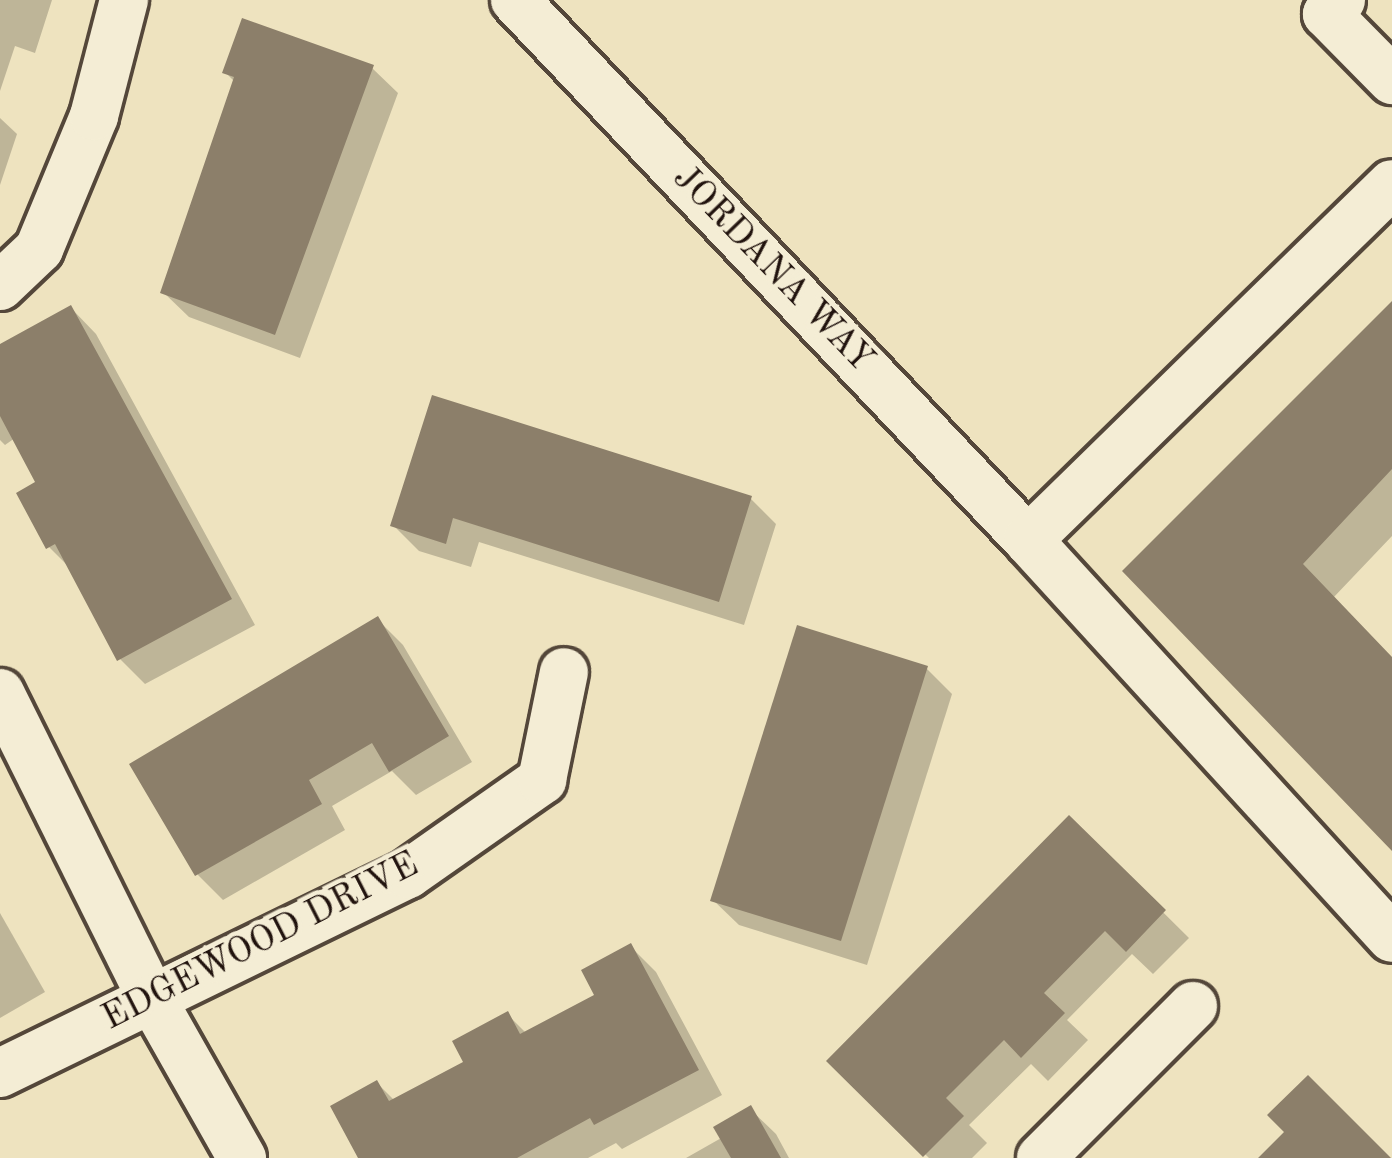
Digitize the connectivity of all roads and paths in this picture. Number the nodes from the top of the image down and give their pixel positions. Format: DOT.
graph roads {
  1 [pos="124,0"];
  2 [pos="515,0"];
  3 [pos="1341,0"];
  4 [pos="1392,80"];
  5 [pos="1392,184"];
  6 [pos="0,286"];
  7 [pos="1028,540"];
  8 [pos="564,672"];
  9 [pos="0,693"];
  10 [pos="1392,938"];
  11 [pos="152,999"];
  12 [pos="1193,1006"];
  13 [pos="0,1073"];
  14 [pos="242,1158"];
  15 [pos="1041,1158"];
  1 -- 6 [label="street"];
  2 -- 7 [label="street, JORDANA WAY"];
  3 -- 4 [label="street"];
  5 -- 7 [label="street"];
  7 -- 10 [label="street, JORDANA WAY"];
  8 -- 11 [label="street, EDGEWOOD DRIVE"];
  9 -- 11 [label="street"];
  11 -- 13 [label="street, EDGEWOOD DRIVE"];
  11 -- 14 [label="street"];
  12 -- 15 [label="street"];
}
